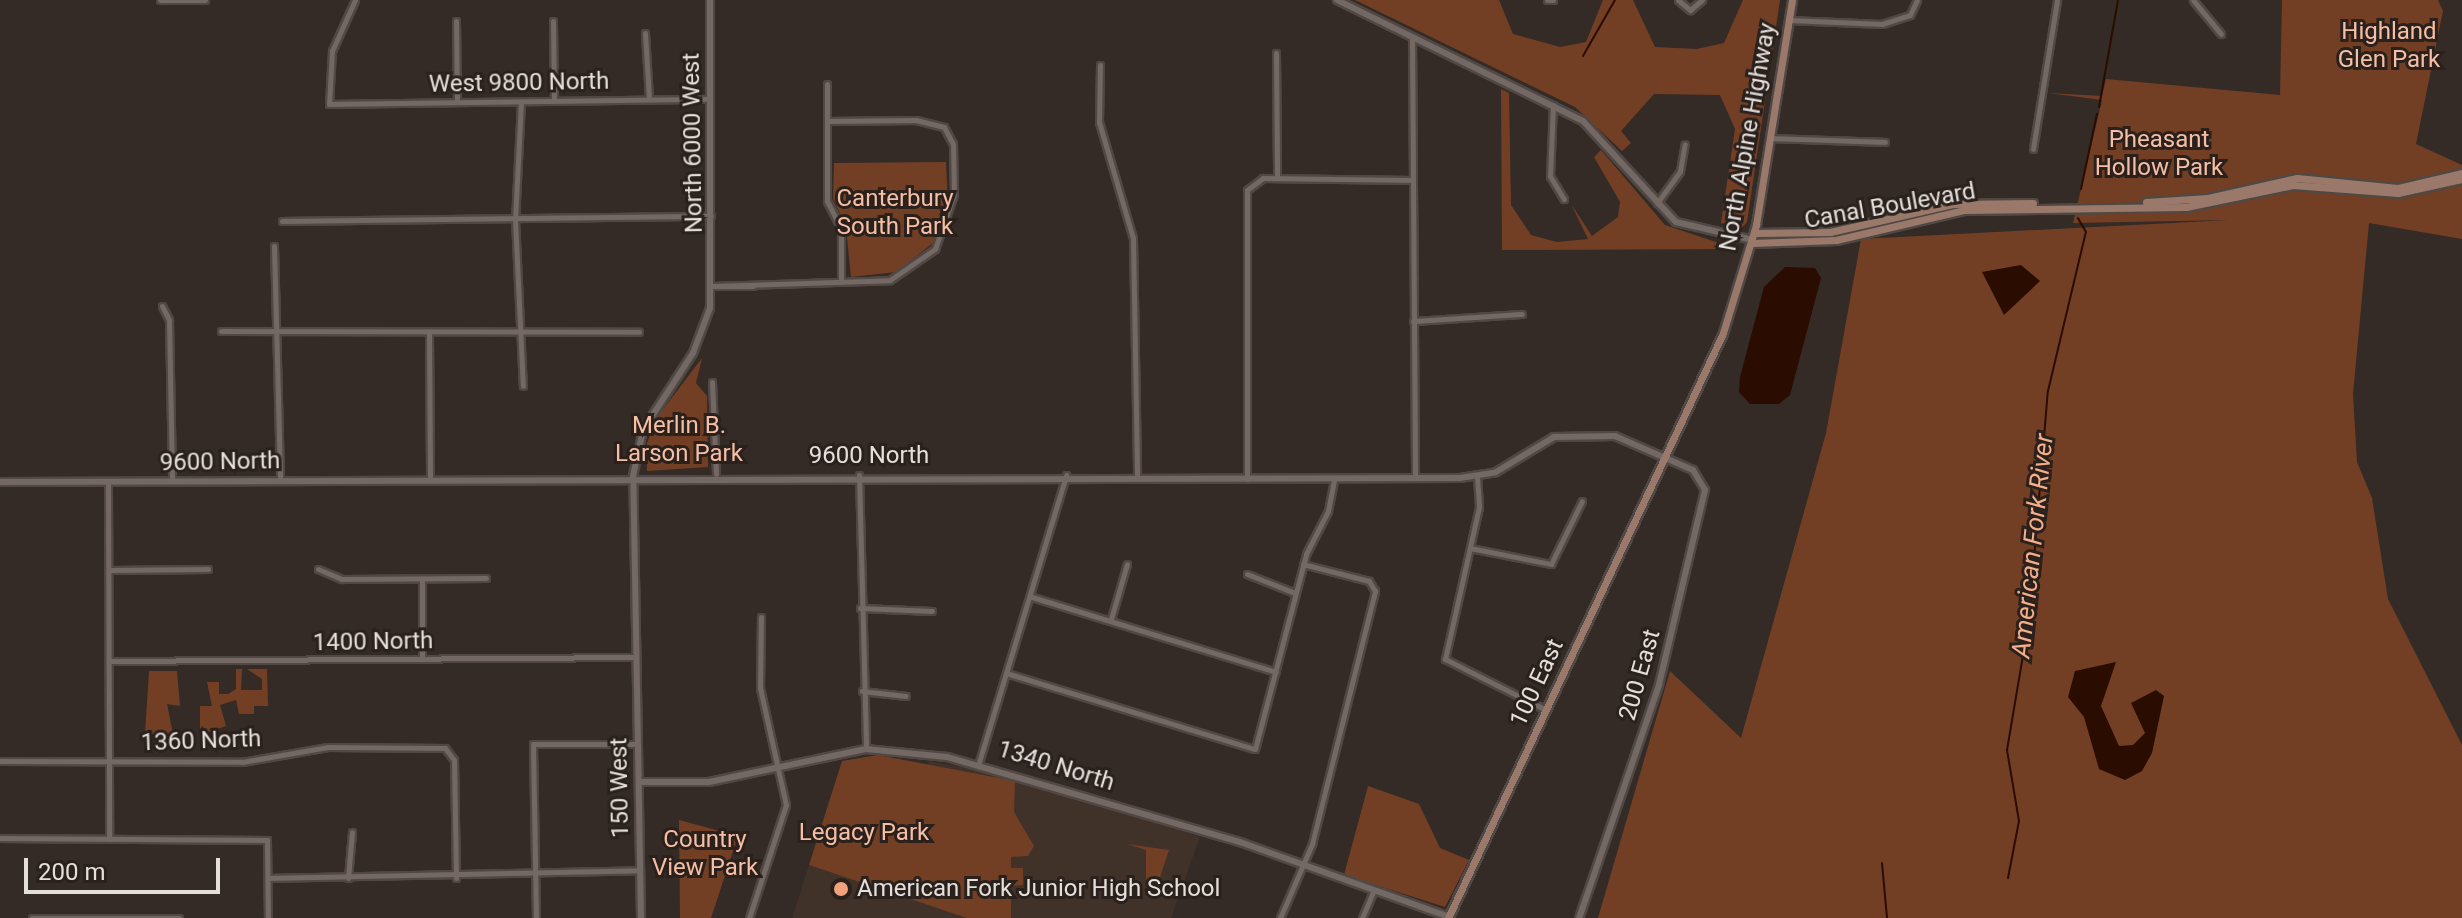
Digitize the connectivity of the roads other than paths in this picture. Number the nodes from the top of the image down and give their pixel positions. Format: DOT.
graph roads {
  1 [pos="161,0"];
  2 [pos="205,0"];
  3 [pos="355,0"];
  4 [pos="710,0"];
  5 [pos="1337,0"];
  6 [pos="1547,0"];
  7 [pos="1553,0"];
  8 [pos="1678,0"];
  9 [pos="1702,0"];
  10 [pos="1792,0"];
  11 [pos="1917,0"];
  12 [pos="2057,0"];
  13 [pos="2193,0"];
  14 [pos="1789,20"];
  15 [pos="456,21"];
  16 [pos="553,21"];
  17 [pos="645,33"];
  18 [pos="2221,34"];
  19 [pos="1412,36"];
  20 [pos="1276,53"];
  21 [pos="1100,65"];
  22 [pos="827,84"];
  23 [pos="649,99"];
  24 [pos="710,99"];
  25 [pos="554,100"];
  26 [pos="457,101"];
  27 [pos="521,102"];
  28 [pos="1553,104"];
  29 [pos="827,121"];
  30 [pos="1771,138"];
  31 [pos="1885,142"];
  32 [pos="1685,144"];
  33 [pos="2033,149"];
  34 [pos="2462,176"];
  35 [pos="1277,178"];
  36 [pos="1411,180"];
  37 [pos="1564,199"];
  38 [pos="1656,205"];
  39 [pos="712,216"];
  40 [pos="515,219"];
  41 [pos="282,221"];
  42 [pos="1753,239"];
  43 [pos="274,246"];
  44 [pos="841,282"];
  45 [pos="753,285"];
  46 [pos="713,286"];
  47 [pos="162,306"];
  48 [pos="1522,314"];
  49 [pos="1413,321"];
  50 [pos="221,331"];
  51 [pos="280,331"];
  52 [pos="429,332"];
  53 [pos="521,332"];
  54 [pos="639,332"];
  55 [pos="712,382"];
  56 [pos="523,386"];
  57 [pos="1665,461"];
  58 [pos="716,474"];
  59 [pos="859,475"];
  60 [pos="1066,475"];
  61 [pos="1137,475"];
  62 [pos="633,476"];
  63 [pos="430,477"];
  64 [pos="1477,477"];
  65 [pos="1415,478"];
  66 [pos="172,479"];
  67 [pos="280,479"];
  68 [pos="1247,479"];
  69 [pos="1334,479"];
  70 [pos="0,482"];
  71 [pos="108,483"];
  72 [pos="1582,501"];
  73 [pos="1470,548"];
  74 [pos="1127,564"];
  75 [pos="1303,564"];
  76 [pos="208,569"];
  77 [pos="318,569"];
  78 [pos="109,570"];
  79 [pos="1247,574"];
  80 [pos="486,578"];
  81 [pos="422,579"];
  82 [pos="1295,593"];
  83 [pos="1032,597"];
  84 [pos="860,608"];
  85 [pos="932,611"];
  86 [pos="761,617"];
  87 [pos="1111,619"];
  88 [pos="636,657"];
  89 [pos="422,659"];
  90 [pos="109,661"];
  91 [pos="1276,672"];
  92 [pos="1006,673"];
  93 [pos="862,691"];
  94 [pos="906,696"];
  95 [pos="1546,710"];
  96 [pos="637,744"];
  97 [pos="866,749"];
  98 [pos="0,761"];
  99 [pos="108,761"];
  100 [pos="979,762"];
  101 [pos="779,767"];
  102 [pos="639,782"];
  103 [pos="352,832"];
  104 [pos="0,838"];
  105 [pos="109,839"];
  106 [pos="1302,869"];
  107 [pos="535,870"];
  108 [pos="640,870"];
  109 [pos="268,878"];
  110 [pos="348,878"];
  111 [pos="456,878"];
  112 [pos="1373,892"];
  113 [pos="1448,917"];
  114 [pos="32,918"];
  115 [pos="101,918"];
  116 [pos="179,918"];
  117 [pos="268,918"];
  118 [pos="536,918"];
  119 [pos="641,918"];
  120 [pos="749,918"];
  121 [pos="1280,918"];
  122 [pos="1362,918"];
  123 [pos="1579,918"];
  1 -- 2 [label="street"];
  3 -- 26 [label="street, West 9800 North"];
  4 -- 24 [label="street, North 6000 West"];
  5 -- 19 [label="street"];
  6 -- 7 [label="street"];
  8 -- 9 [label="street"];
  10 -- 14 [label="main road, North Alpine Highway"];
  11 -- 14 [label="street"];
  12 -- 33 [label="street"];
  13 -- 18 [label="street"];
  14 -- 30 [label="main road, North Alpine Highway"];
  15 -- 26 [label="street"];
  16 -- 25 [label="street"];
  17 -- 23 [label="street"];
  19 -- 28 [label="street"];
  19 -- 36 [label="street"];
  20 -- 35 [label="street"];
  21 -- 61 [label="street"];
  22 -- 29 [label="street"];
  23 -- 24 [label="street, West 9800 North"];
  23 -- 25 [label="street, West 9800 North"];
  24 -- 39 [label="street, North 6000 West"];
  25 -- 27 [label="street, West 9800 North"];
  26 -- 27 [label="street, West 9800 North"];
  27 -- 40 [label="street"];
  28 -- 37 [label="street"];
  28 -- 38 [label="street"];
  29 -- 44 [label="street"];
  29 -- 44 [label="street"];
  30 -- 31 [label="street"];
  30 -- 42 [label="main road, North Alpine Highway"];
  32 -- 38 [label="street"];
  34 -- 42 [label="main road, Canal Boulevard"];
  35 -- 36 [label="street"];
  35 -- 68 [label="street"];
  36 -- 49 [label="street"];
  38 -- 42 [label="street"];
  39 -- 40 [label="street"];
  39 -- 46 [label="street, North 6000 West"];
  40 -- 41 [label="street"];
  40 -- 53 [label="street"];
  42 -- 57 [label="main road, North Alpine Highway"];
  43 -- 51 [label="street"];
  44 -- 45 [label="street"];
  45 -- 46 [label="street"];
  45 -- 46 [label="street"];
  46 -- 62 [label="street, North 6000 West"];
  47 -- 66 [label="street"];
  48 -- 49 [label="street"];
  49 -- 65 [label="street"];
  50 -- 51 [label="street"];
  51 -- 52 [label="street"];
  51 -- 67 [label="street"];
  52 -- 53 [label="street"];
  52 -- 63 [label="street"];
  53 -- 54 [label="street"];
  53 -- 56 [label="street"];
  55 -- 58 [label="street"];
  57 -- 64 [label="street, 9600 North"];
  57 -- 95 [label="main road, 100 East"];
  57 -- 123 [label="street, 200 East"];
  58 -- 59 [label="street, 9600 North"];
  58 -- 62 [label="street, 9600 North"];
  59 -- 60 [label="street, 9600 North"];
  59 -- 84 [label="street"];
  60 -- 61 [label="street, 9600 North"];
  60 -- 83 [label="street"];
  61 -- 68 [label="street, 9600 North"];
  62 -- 63 [label="street, 9600 North"];
  62 -- 88 [label="street, 150 West"];
  63 -- 67 [label="street, 9600 North"];
  64 -- 65 [label="street, 9600 North"];
  64 -- 73 [label="street"];
  65 -- 69 [label="street, 9600 North"];
  66 -- 67 [label="street, 9600 North"];
  66 -- 71 [label="street, 9600 North"];
  68 -- 69 [label="street, 9600 North"];
  69 -- 75 [label="street"];
  70 -- 71 [label="street, 9600 North"];
  71 -- 78 [label="street"];
  72 -- 73 [label="street"];
  73 -- 95 [label="street"];
  74 -- 87 [label="street"];
  75 -- 82 [label="street"];
  75 -- 106 [label="street"];
  76 -- 78 [label="street"];
  77 -- 81 [label="street"];
  78 -- 90 [label="street"];
  79 -- 82 [label="street"];
  80 -- 81 [label="street"];
  81 -- 89 [label="street"];
  82 -- 91 [label="street"];
  83 -- 87 [label="street"];
  83 -- 92 [label="street"];
  84 -- 85 [label="street"];
  84 -- 93 [label="street"];
  86 -- 101 [label="street"];
  87 -- 91 [label="street"];
  88 -- 89 [label="street, 1400 North"];
  88 -- 96 [label="street, 150 West"];
  89 -- 90 [label="street, 1400 North"];
  90 -- 99 [label="street"];
  91 -- 92 [label="street"];
  92 -- 100 [label="street"];
  93 -- 94 [label="street"];
  93 -- 97 [label="street"];
  95 -- 113 [label="main road, 100 East"];
  96 -- 102 [label="street, 150 West"];
  96 -- 107 [label="street"];
  97 -- 100 [label="street, 1340 North"];
  97 -- 101 [label="street, 1340 North"];
  98 -- 99 [label="street, 1360 North"];
  99 -- 105 [label="street"];
  99 -- 111 [label="street, 1360 North"];
  100 -- 106 [label="street, 1340 North"];
  101 -- 102 [label="street, 1340 North"];
  101 -- 120 [label="street"];
  102 -- 108 [label="street, 150 West"];
  103 -- 110 [label="street"];
  104 -- 105 [label="street"];
  105 -- 109 [label="street"];
  106 -- 112 [label="street, 1340 North"];
  106 -- 121 [label="street"];
  107 -- 108 [label="street"];
  107 -- 111 [label="street"];
  107 -- 118 [label="street"];
  108 -- 119 [label="street, 150 West"];
  109 -- 110 [label="street"];
  109 -- 117 [label="street"];
  110 -- 111 [label="street"];
  112 -- 113 [label="street, 1340 North"];
  112 -- 122 [label="street"];
  114 -- 115 [label="street"];
  115 -- 116 [label="street"];
}
